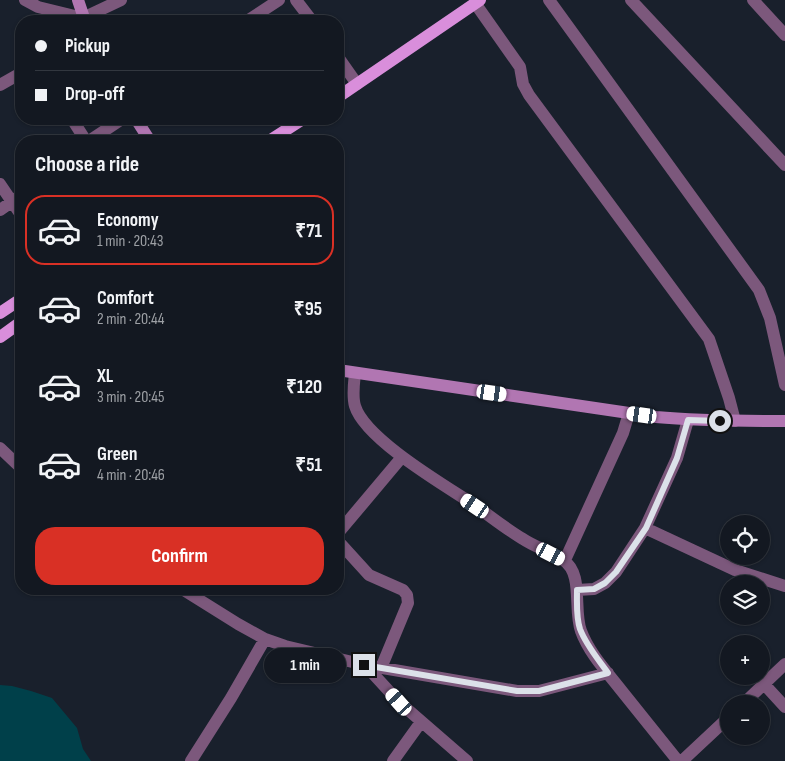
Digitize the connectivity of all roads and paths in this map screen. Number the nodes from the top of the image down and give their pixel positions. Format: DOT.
graph roads {
  1 [pos="24,0"];
  2 [pos="78,0"];
  3 [pos="121,0"];
  4 [pos="279,0"];
  5 [pos="296,0"];
  6 [pos="549,0"];
  7 [pos="631,0"];
  8 [pos="753,0"];
  9 [pos="478,2"];
  10 [pos="69,15"];
  11 [pos="83,15"];
  12 [pos="92,15"];
  13 [pos="256,15"];
  14 [pos="307,15"];
  15 [pos="785,35"];
  16 [pos="344,66"];
  17 [pos="15,76"];
  18 [pos="357,84"];
  19 [pos="0,85"];
  20 [pos="344,93"];
  21 [pos="112,125"];
  22 [pos="294,125"];
  23 [pos="97,135"];
  24 [pos="278,135"];
  25 [pos="785,165"];
  26 [pos="0,184"];
  27 [pos="15,196"];
  28 [pos="15,199"];
  29 [pos="0,210"];
  30 [pos="15,303"];
  31 [pos="0,313"];
  32 [pos="15,329"];
  33 [pos="0,337"];
  34 [pos="344,371"];
  35 [pos="355,372"];
  36 [pos="785,385"];
  37 [pos="629,413"];
  38 [pos="688,420"];
  39 [pos="735,421"];
  40 [pos="785,421"];
  41 [pos="0,448"];
  42 [pos="402,457"];
  43 [pos="15,462"];
  44 [pos="344,527"];
  45 [pos="646,528"];
  46 [pos="344,548"];
  47 [pos="565,560"];
  48 [pos="785,586"];
  49 [pos="577,590"];
  50 [pos="192,595"];
  51 [pos="265,639"];
  52 [pos="785,664"];
  53 [pos="364,665"];
  54 [pos="381,668"];
  55 [pos="608,673"];
  56 [pos="770,678"];
  57 [pos="763,685"];
  58 [pos="765,685"];
  59 [pos="752,695"];
  60 [pos="785,707"];
  61 [pos="421,722"];
  62 [pos="720,725"];
  63 [pos="191,761"];
  64 [pos="393,761"];
  65 [pos="467,761"];
  66 [pos="680,761"];
  1 -- 10 [label="street"];
  2 -- 11 [label="main road"];
  3 -- 12 [label="street"];
  4 -- 13 [label="street"];
  5 -- 14 [label="street"];
  6 -- 36 [label="street"];
  7 -- 25 [label="street"];
  8 -- 15 [label="street"];
  9 -- 18 [label="main road"];
  9 -- 39 [label="street"];
  16 -- 18 [label="street"];
  17 -- 19 [label="street"];
  18 -- 20 [label="main road"];
  21 -- 23 [label="street"];
  22 -- 24 [label="main road"];
  26 -- 27 [label="street"];
  28 -- 29 [label="street"];
  30 -- 31 [label="main road"];
  32 -- 33 [label="main road"];
  34 -- 35 [label="main road"];
  35 -- 37 [label="main road"];
  35 -- 42 [label="street"];
  37 -- 38 [label="main road"];
  37 -- 47 [label="street"];
  38 -- 39 [label="main road"];
  38 -- 45 [label="street"];
  39 -- 40 [label="main road"];
  41 -- 43 [label="street"];
  42 -- 44 [label="street"];
  42 -- 47 [label="street"];
  45 -- 48 [label="street"];
  45 -- 49 [label="street"];
  46 -- 54 [label="street"];
  47 -- 49 [label="street"];
  49 -- 55 [label="street"];
  50 -- 51 [label="street"];
  51 -- 53 [label="street"];
  51 -- 63 [label="street"];
  52 -- 56 [label="street"];
  53 -- 54 [label="street"];
  53 -- 61 [label="street"];
  54 -- 55 [label="street"];
  55 -- 66 [label="street"];
  57 -- 59 [label="street"];
  58 -- 60 [label="street"];
  61 -- 64 [label="street"];
  61 -- 65 [label="street"];
  62 -- 66 [label="street"];
}
